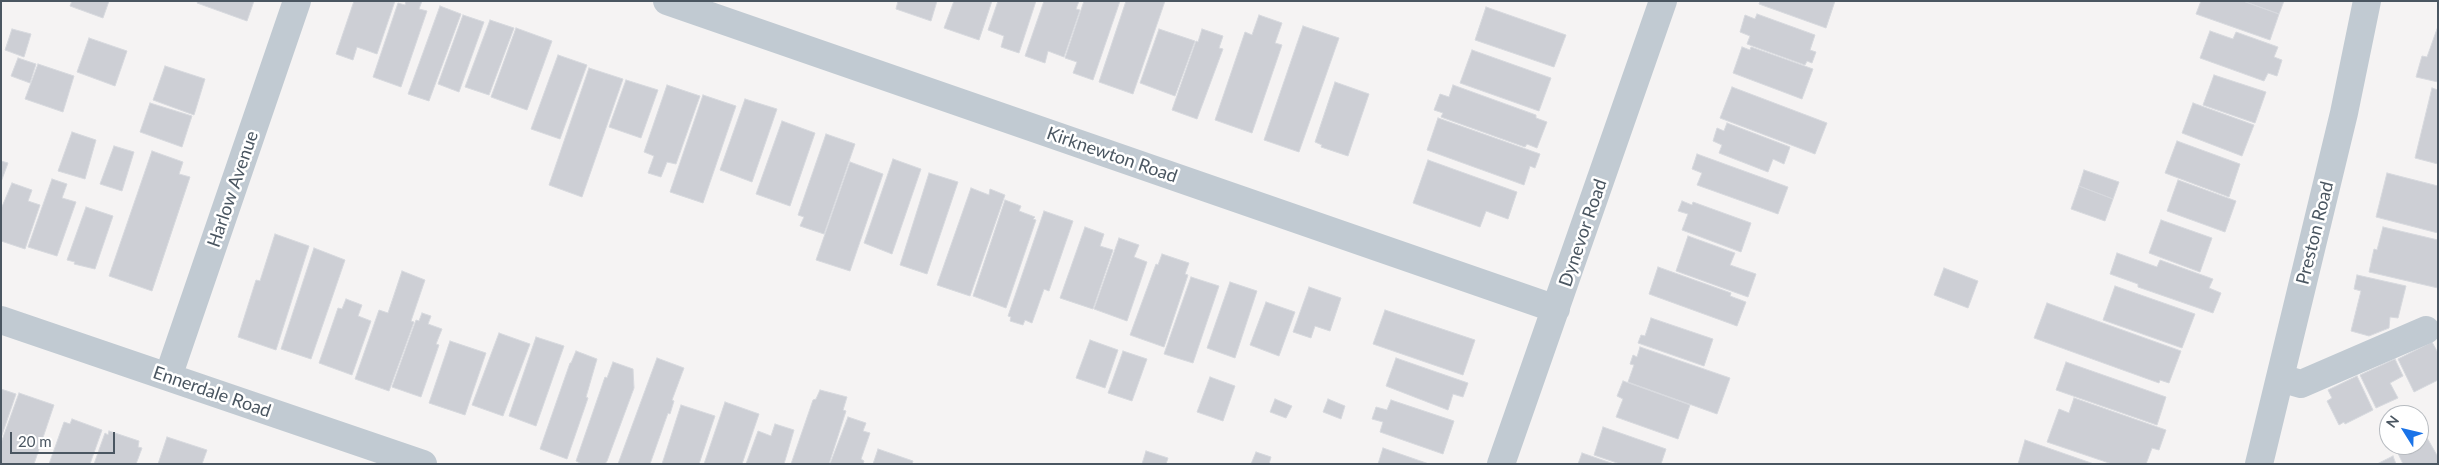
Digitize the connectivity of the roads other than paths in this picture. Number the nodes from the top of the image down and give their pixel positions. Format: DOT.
graph roads {
  1 [pos="296,1"];
  2 [pos="667,1"];
  3 [pos="1663,1"];
  4 [pos="2367,1"];
  5 [pos="1556,309"];
  6 [pos="1,320"];
  7 [pos="2426,330"];
  8 [pos="168,377"];
  9 [pos="2280,378"];
  10 [pos="423,464"];
  11 [pos="1502,464"];
  12 [pos="2259,464"];
  1 -- 8 [label="street, Harlow Avenue"];
  2 -- 5 [label="street, Kirknewton Road"];
  3 -- 5 [label="street, Dynevor Road"];
  4 -- 9 [label="street, Preston Road"];
  5 -- 11 [label="street, Dynevor Road"];
  6 -- 8 [label="street, Ennerdale Road"];
  7 -- 9 [label="street"];
  8 -- 10 [label="street, Ennerdale Road"];
  9 -- 12 [label="street, Preston Road"];
}
